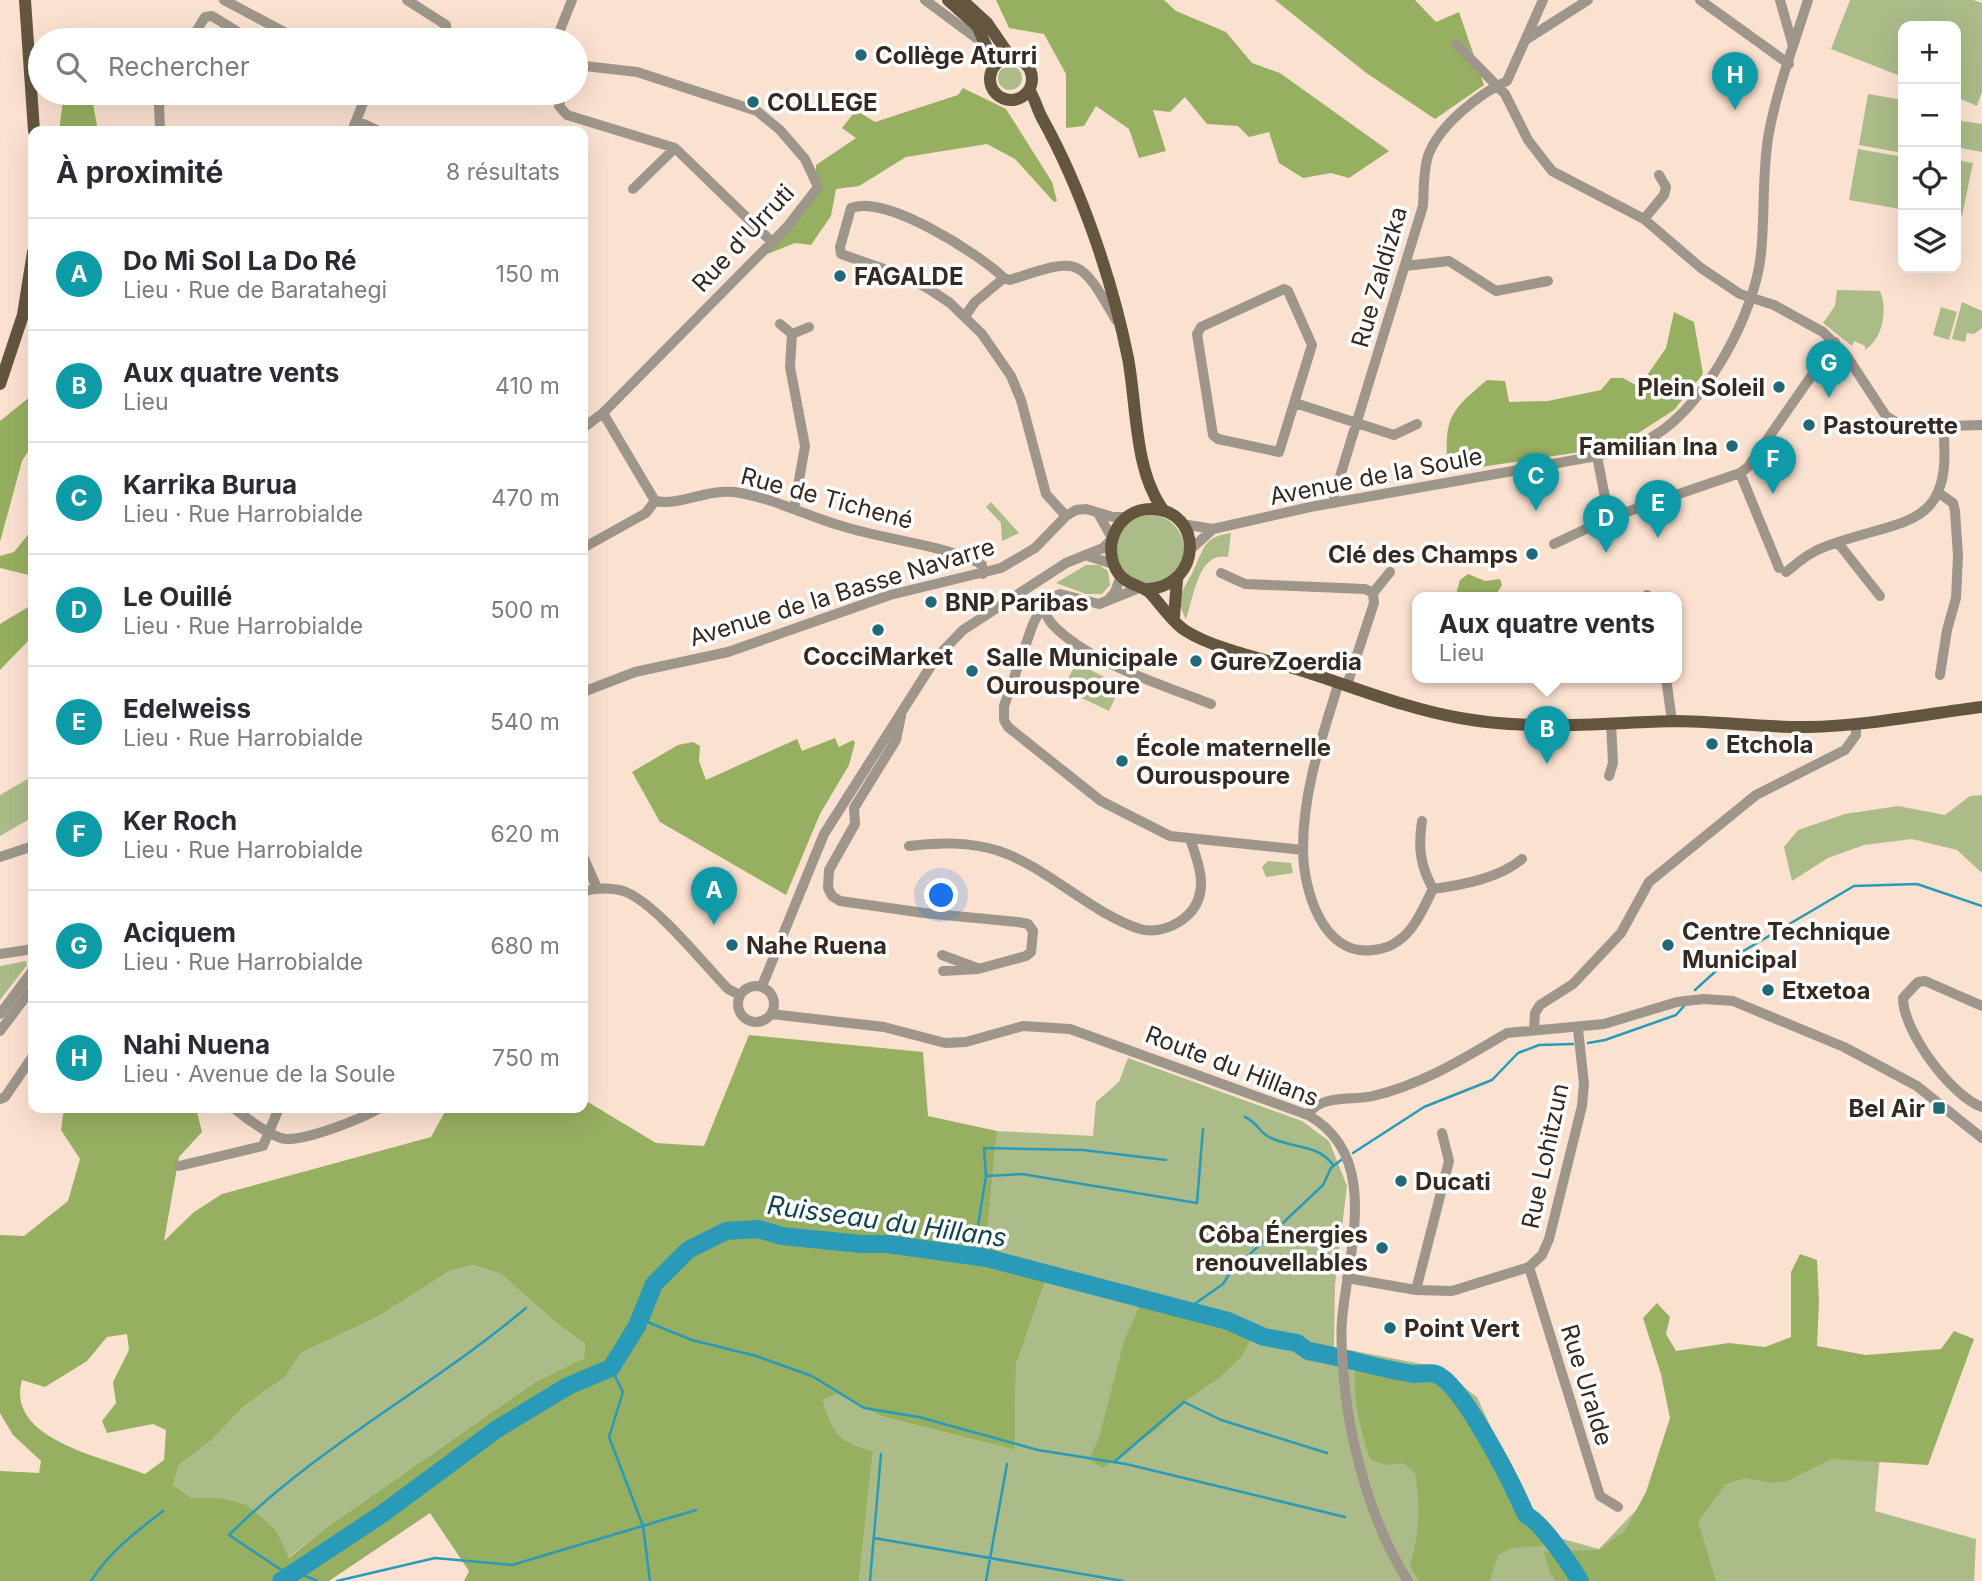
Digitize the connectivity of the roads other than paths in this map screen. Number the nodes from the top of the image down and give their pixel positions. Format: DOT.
graph roads {
  1 [pos="25,0"];
  2 [pos="224,0"];
  3 [pos="407,0"];
  4 [pos="572,0"];
  5 [pos="925,0"];
  6 [pos="948,0"];
  7 [pos="962,0"];
  8 [pos="1543,0"];
  9 [pos="1588,0"];
  10 [pos="1700,0"];
  11 [pos="1780,0"];
  12 [pos="1808,0"];
  13 [pos="197,28"];
  14 [pos="232,28"];
  15 [pos="276,28"];
  16 [pos="446,28"];
  17 [pos="561,28"];
  18 [pos="1527,39"];
  19 [pos="28,44"];
  20 [pos="1456,44"];
  21 [pos="988,47"];
  22 [pos="1793,47"];
  23 [pos="1011,58"];
  24 [pos="1788,64"];
  25 [pos="995,65"];
  26 [pos="588,66"];
  27 [pos="1497,86"];
  28 [pos="1029,90"];
  29 [pos="1014,99"];
  30 [pos="32,105"];
  31 [pos="159,105"];
  32 [pos="363,105"];
  33 [pos="559,105"];
  34 [pos="1042,117"];
  35 [pos="34,126"];
  36 [pos="160,126"];
  37 [pos="355,126"];
  38 [pos="675,148"];
  39 [pos="1659,175"];
  40 [pos="634,189"];
  41 [pos="1644,219"];
  42 [pos="772,242"];
  43 [pos="1405,266"];
  44 [pos="1004,278"];
  45 [pos="1548,281"];
  46 [pos="28,284"];
  47 [pos="1751,298"];
  48 [pos="965,316"];
  49 [pos="808,327"];
  50 [pos="1121,328"];
  51 [pos="1835,342"];
  52 [pos="0,384"];
  53 [pos="1295,403"];
  54 [pos="603,412"];
  55 [pos="1357,424"];
  56 [pos="1417,424"];
  57 [pos="588,425"];
  58 [pos="1982,425"];
  59 [pos="1943,427"];
  60 [pos="1597,456"];
  61 [pos="1145,472"];
  62 [pos="1740,473"];
  63 [pos="1939,493"];
  64 [pos="657,501"];
  65 [pos="1335,503"];
  66 [pos="794,509"];
  67 [pos="1141,510"];
  68 [pos="1164,511"];
  69 [pos="1097,513"];
  70 [pos="1066,516"];
  71 [pos="1127,517"];
  72 [pos="1609,518"];
  73 [pos="1182,524"];
  74 [pos="1213,529"];
  75 [pos="1111,539"];
  76 [pos="1838,543"];
  77 [pos="1554,544"];
  78 [pos="588,545"];
  79 [pos="1191,549"];
  80 [pos="1088,555"];
  81 [pos="1113,564"];
  82 [pos="1390,572"];
  83 [pos="1221,573"];
  84 [pos="984,574"];
  85 [pos="1121,576"];
  86 [pos="1177,580"];
  87 [pos="1143,589"];
  88 [pos="1373,593"];
  89 [pos="1880,596"];
  90 [pos="1106,601"];
  91 [pos="1041,607"];
  92 [pos="1174,617"];
  93 [pos="1940,675"];
  94 [pos="1667,683"];
  95 [pos="1343,684"];
  96 [pos="588,690"];
  97 [pos="1211,704"];
  98 [pos="1982,707"];
  99 [pos="902,710"];
  100 [pos="1672,721"];
  101 [pos="1611,723"];
  102 [pos="1856,723"];
  103 [pos="1609,776"];
  104 [pos="841,807"];
  105 [pos="1422,821"];
  106 [pos="853,829"];
  107 [pos="1190,839"];
  108 [pos="909,846"];
  109 [pos="28,848"];
  110 [pos="1303,850"];
  111 [pos="0,857"];
  112 [pos="1522,859"];
  113 [pos="588,867"];
  114 [pos="597,888"];
  115 [pos="1433,888"];
  116 [pos="588,890"];
  117 [pos="28,949"];
  118 [pos="0,954"];
  119 [pos="942,956"];
  120 [pos="978,968"];
  121 [pos="943,971"];
  122 [pos="28,977"];
  123 [pos="762,986"];
  124 [pos="28,994"];
  125 [pos="740,995"];
  126 [pos="1982,1006"];
  127 [pos="0,1014"];
  128 [pos="776,1016"];
  129 [pos="1534,1029"];
  130 [pos="1578,1029"];
  131 [pos="0,1031"];
  132 [pos="28,1063"];
  133 [pos="0,1099"];
  134 [pos="1966,1099"];
  135 [pos="1982,1107"];
  136 [pos="242,1113"];
  137 [pos="277,1113"];
  138 [pos="355,1113"];
  139 [pos="1953,1113"];
  140 [pos="1308,1115"];
  141 [pos="270,1132"];
  142 [pos="1442,1133"];
  143 [pos="1982,1138"];
  144 [pos="179,1166"];
  145 [pos="1529,1267"];
  146 [pos="1346,1278"];
  147 [pos="1416,1290"];
  148 [pos="1618,1507"];
  149 [pos="1408,1581"];
  1 -- 19 [label="main road"];
  2 -- 15 [label="street"];
  3 -- 16 [label="street"];
  4 -- 17 [label="street"];
  5 -- 21 [label="street"];
  6 -- 21 [label="main road"];
  7 -- 23 [label="main road"];
  8 -- 18 [label="street, Rue Zaldizka"];
  9 -- 18 [label="street"];
  10 -- 24 [label="street"];
  11 -- 22 [label="street"];
  12 -- 22 [label="street, Avenue de la Soule"];
  13 -- 14 [label="street"];
  18 -- 27 [label="street, Rue Zaldizka"];
  20 -- 27 [label="street"];
  21 -- 25 [label="main road"];
  22 -- 24 [label="street, Avenue de la Soule"];
  23 -- 25 [label="main road"];
  23 -- 28 [label="main road"];
  24 -- 47 [label="street, Avenue de la Soule"];
  25 -- 29 [label="main road"];
  26 -- 42 [label="street, Rue d'Urruti"];
  27 -- 41 [label="street"];
  27 -- 43 [label="street, Rue Zaldizka"];
  28 -- 29 [label="main road"];
  28 -- 34 [label="main road"];
  29 -- 34 [label="main road"];
  30 -- 35 [label="main road"];
  31 -- 36 [label="street"];
  32 -- 37 [label="street"];
  33 -- 38 [label="street"];
  34 -- 50 [label="main road"];
  38 -- 40 [label="street"];
  38 -- 42 [label="street"];
  39 -- 41 [label="street"];
  41 -- 47 [label="street"];
  42 -- 54 [label="street, Rue d'Urruti"];
  43 -- 45 [label="street"];
  43 -- 55 [label="street, Rue Zaldizka"];
  44 -- 48 [label="street"];
  44 -- 48 [label="street"];
  44 -- 50 [label="street"];
  46 -- 52 [label="main road"];
  47 -- 51 [label="street"];
  47 -- 60 [label="street, Avenue de la Soule"];
  48 -- 70 [label="street"];
  49 -- 66 [label="street"];
  50 -- 61 [label="main road"];
  51 -- 59 [label="street"];
  51 -- 62 [label="street"];
  53 -- 53 [label="street"];
  53 -- 55 [label="street"];
  54 -- 57 [label="street, Rue d'Urruti"];
  54 -- 64 [label="street"];
  55 -- 56 [label="street"];
  55 -- 65 [label="street, Rue Zaldizka"];
  58 -- 59 [label="street"];
  59 -- 63 [label="street"];
  60 -- 65 [label="street, Avenue de la Soule"];
  60 -- 72 [label="street"];
  61 -- 67 [label="main road"];
  61 -- 68 [label="main road"];
  62 -- 72 [label="street"];
  62 -- 76 [label="street"];
  63 -- 76 [label="street"];
  63 -- 93 [label="street"];
  64 -- 66 [label="street, Rue de Tichené"];
  64 -- 78 [label="street"];
  65 -- 74 [label="street, Avenue de la Soule"];
  66 -- 84 [label="street, Rue de Tichené"];
  67 -- 68 [label="main road"];
  67 -- 71 [label="main road"];
  68 -- 73 [label="main road"];
  69 -- 70 [label="street"];
  69 -- 71 [label="street"];
  69 -- 75 [label="street"];
  70 -- 84 [label="street, Avenue de la Basse Navarre"];
  71 -- 75 [label="main road"];
  72 -- 77 [label="street"];
  73 -- 74 [label="street, Avenue de la Soule"];
  73 -- 79 [label="main road"];
  74 -- 79 [label="street"];
  75 -- 80 [label="street"];
  75 -- 81 [label="main road"];
  76 -- 89 [label="street"];
  79 -- 86 [label="main road"];
  80 -- 81 [label="street"];
  80 -- 99 [label="street"];
  81 -- 85 [label="main road"];
  82 -- 88 [label="street"];
  83 -- 88 [label="street"];
  84 -- 96 [label="street, Avenue de la Basse Navarre"];
  85 -- 87 [label="main road"];
  85 -- 90 [label="street"];
  86 -- 87 [label="main road"];
  86 -- 92 [label="main road"];
  87 -- 90 [label="street"];
  87 -- 92 [label="main road"];
  88 -- 95 [label="street"];
  90 -- 91 [label="street"];
  91 -- 97 [label="street"];
  91 -- 107 [label="street"];
  92 -- 95 [label="main road"];
  94 -- 100 [label="street"];
  95 -- 101 [label="main road"];
  95 -- 110 [label="street"];
  98 -- 102 [label="main road"];
  99 -- 104 [label="street"];
  99 -- 106 [label="street"];
  100 -- 101 [label="main road"];
  100 -- 102 [label="main road"];
  101 -- 103 [label="street"];
  102 -- 129 [label="street"];
  104 -- 106 [label="street"];
  104 -- 123 [label="street"];
  105 -- 115 [label="street"];
  106 -- 120 [label="street"];
  107 -- 108 [label="street"];
  107 -- 110 [label="street"];
  109 -- 111 [label="street"];
  110 -- 115 [label="street"];
  112 -- 115 [label="street"];
  113 -- 114 [label="street"];
  114 -- 116 [label="street"];
  114 -- 125 [label="street"];
  117 -- 118 [label="street"];
  119 -- 120 [label="street"];
  120 -- 121 [label="street"];
  122 -- 127 [label="street"];
  123 -- 125 [label="street"];
  123 -- 128 [label="street"];
  124 -- 131 [label="street"];
  125 -- 128 [label="street"];
  126 -- 134 [label="street"];
  128 -- 140 [label="street, Route du Hillans"];
  129 -- 130 [label="street"];
  129 -- 140 [label="street"];
  130 -- 139 [label="street"];
  130 -- 145 [label="street, Rue Lohitzun"];
  132 -- 133 [label="street"];
  134 -- 135 [label="street"];
  134 -- 139 [label="street"];
  136 -- 141 [label="street"];
  137 -- 141 [label="street"];
  138 -- 141 [label="street"];
  139 -- 143 [label="street"];
  140 -- 146 [label="street, Route du Hillans"];
  141 -- 144 [label="street"];
  142 -- 147 [label="street"];
  145 -- 147 [label="street"];
  145 -- 148 [label="street, Rue Uralde"];
  146 -- 147 [label="street"];
  146 -- 149 [label="street, Route du Hillans"];
}
